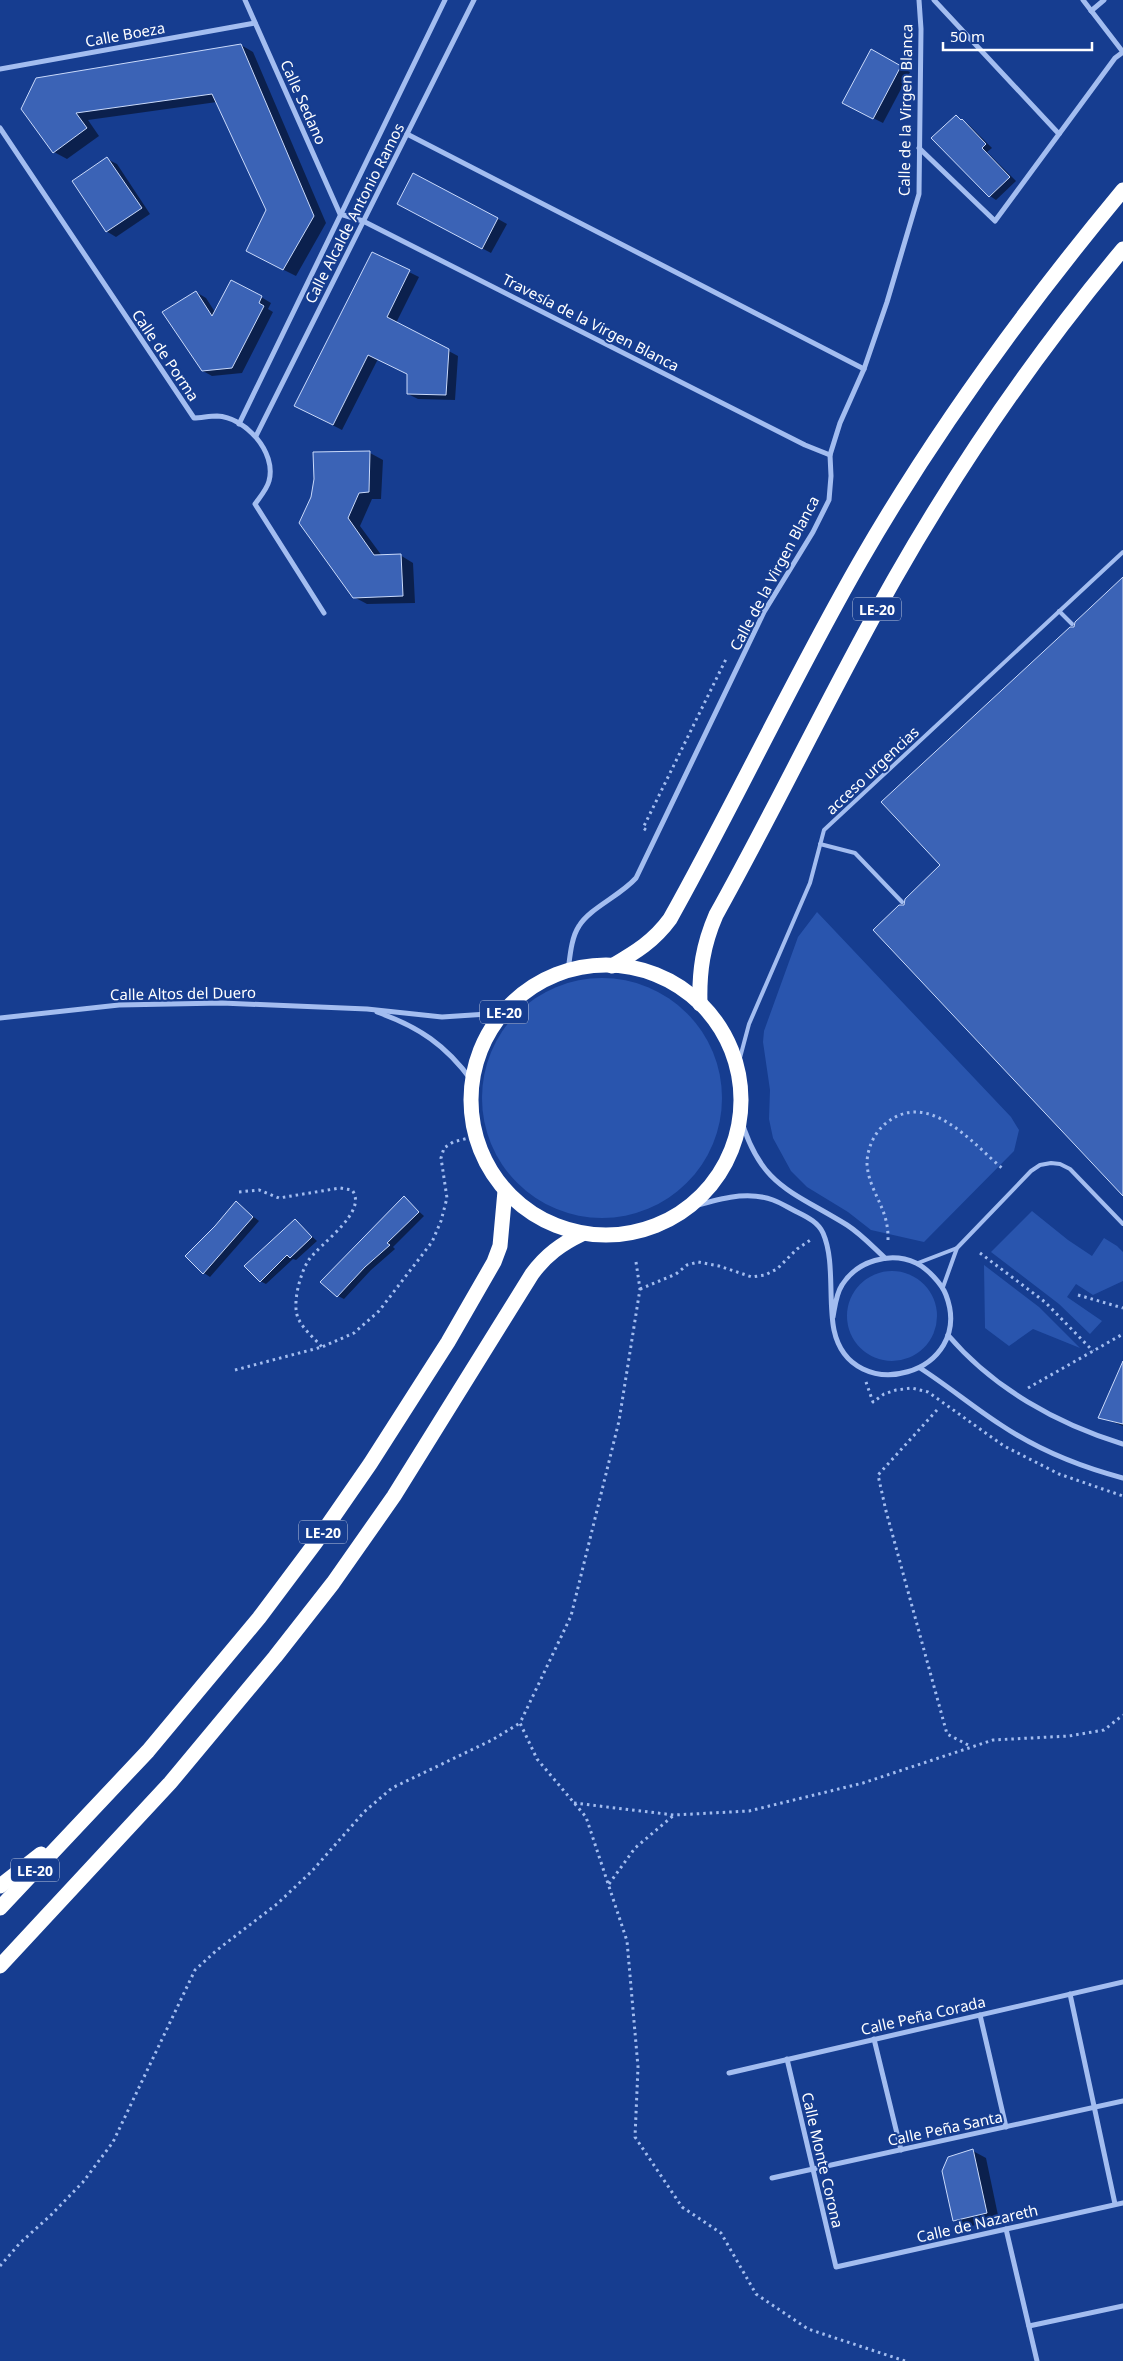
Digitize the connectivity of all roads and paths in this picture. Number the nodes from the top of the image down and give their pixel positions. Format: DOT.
graph roads {
  1 [pos="245,0"];
  2 [pos="445,0"];
  3 [pos="474,0"];
  4 [pos="919,0"];
  5 [pos="934,0"];
  6 [pos="1083,0"];
  7 [pos="1104,0"];
  8 [pos="1092,11"];
  9 [pos="255,23"];
  10 [pos="1123,52"];
  11 [pos="0,69"];
  12 [pos="0,128"];
  13 [pos="407,134"];
  14 [pos="1059,134"];
  15 [pos="919,148"];
  16 [pos="1123,190"];
  17 [pos="340,214"];
  18 [pos="363,221"];
  19 [pos="1123,249"];
  20 [pos="864,370"];
  21 [pos="239,424"];
  22 [pos="256,436"];
  23 [pos="830,455"];
  24 [pos="1123,552"];
  25 [pos="1059,611"];
  26 [pos="324,613"];
  27 [pos="1072,624"];
  28 [pos="820,844"];
  29 [pos="902,902"];
  30 [pos="612,966"];
  31 [pos="568,971"];
  32 [pos="700,1004"];
  33 [pos="368,1009"];
  34 [pos="503,1013"];
  35 [pos="0,1018"];
  36 [pos="737,1069"];
  37 [pos="472,1081"];
  38 [pos="740,1116"];
  39 [pos="476,1136"];
  40 [pos="1003,1169"];
  41 [pos="505,1190"];
  42 [pos="239,1192"];
  43 [pos="688,1208"];
  44 [pos="1123,1224"];
  45 [pos="582,1234"];
  46 [pos="812,1239"];
  47 [pos="888,1240"];
  48 [pos="956,1248"];
  49 [pos="980,1253"];
  50 [pos="885,1258"];
  51 [pos="636,1262"];
  52 [pos="918,1263"];
  53 [pos="943,1287"];
  54 [pos="640,1289"];
  55 [pos="1078,1295"];
  56 [pos="1123,1308"];
  57 [pos="833,1317"];
  58 [pos="1123,1334"];
  59 [pos="948,1335"];
  60 [pos="322,1347"];
  61 [pos="1093,1351"];
  62 [pos="862,1367"];
  63 [pos="920,1368"];
  64 [pos="235,1370"];
  65 [pos="1028,1388"];
  66 [pos="937,1410"];
  67 [pos="1123,1444"];
  68 [pos="1123,1478"];
  69 [pos="1123,1496"];
  70 [pos="1123,1715"];
  71 [pos="520,1723"];
  72 [pos="970,1747"];
  73 [pos="573,1803"];
  74 [pos="674,1815"];
  75 [pos="70,1832"];
  76 [pos="608,1884"];
  77 [pos="0,1886"];
  78 [pos="0,1908"];
  79 [pos="0,1966"];
  80 [pos="1123,1982"];
  81 [pos="1070,1994"];
  82 [pos="980,2015"];
  83 [pos="874,2040"];
  84 [pos="787,2059"];
  85 [pos="729,2073"];
  86 [pos="1123,2101"];
  87 [pos="1093,2108"];
  88 [pos="1006,2127"];
  89 [pos="901,2150"];
  90 [pos="812,2169"];
  91 [pos="772,2178"];
  92 [pos="1123,2203"];
  93 [pos="1115,2204"];
  94 [pos="1006,2229"];
  95 [pos="0,2266"];
  96 [pos="836,2267"];
  97 [pos="1123,2306"];
  98 [pos="1029,2326"];
  99 [pos="905,2361"];
  100 [pos="1037,2361"];
  1 -- 9 [label="street, Calle Sedano"];
  2 -- 17 [label="street, Calle Alcalde Antonio Ramos"];
  3 -- 13 [label="street, Calle Alcalde Antonio Ramos"];
  4 -- 15 [label="street, Calle de la Virgen Blanca"];
  5 -- 14 [label="street"];
  6 -- 8 [label="street"];
  7 -- 8 [label="street"];
  8 -- 10 [label="street"];
  9 -- 11 [label="street, Calle Boeza"];
  9 -- 17 [label="street, Calle Sedano"];
  10 -- 14 [label="street"];
  12 -- 21 [label="street, Calle de Porma"];
  13 -- 18 [label="street, Calle Alcalde Antonio Ramos"];
  13 -- 20 [label="street"];
  14 -- 15 [label="street"];
  15 -- 20 [label="street, Calle de la Virgen Blanca"];
  16 -- 30 [label="highway, LE-20"];
  17 -- 18 [label="street, Travesía de la Virgen Blanca"];
  17 -- 21 [label="street, Calle Alcalde Antonio Ramos"];
  18 -- 22 [label="street, Calle Alcalde Antonio Ramos"];
  18 -- 23 [label="street, Travesía de la Virgen Blanca"];
  19 -- 32 [label="highway, LE-20"];
  20 -- 23 [label="street, Calle de la Virgen Blanca"];
  21 -- 22 [label="street, Calle de Porma"];
  22 -- 26 [label="street, Calle de Porma"];
  23 -- 31 [label="street, Calle de la Virgen Blanca"];
  24 -- 25 [label="lane, acceso urgencias"];
  25 -- 27 [label="lane"];
  25 -- 28 [label="lane, acceso urgencias"];
  28 -- 29 [label="lane"];
  28 -- 36 [label="lane, acceso urgencias"];
  30 -- 31 [label="highway, LE-20 / LE-20"];
  30 -- 32 [label="highway, LE-20 / LE-20"];
  31 -- 34 [label="highway, LE-20 / LE-20"];
  32 -- 36 [label="highway, LE-20 / LE-20"];
  33 -- 34 [label="street, Calle Altos del Duero"];
  33 -- 35 [label="street, Calle Altos del Duero"];
  33 -- 37 [label="street, Calle Altos del Duero"];
  34 -- 37 [label="highway, LE-20 / LE-20"];
  36 -- 38 [label="highway, LE-20 / LE-20"];
  37 -- 39 [label="highway, LE-20 / LE-20"];
  38 -- 43 [label="highway, LE-20 / LE-20"];
  38 -- 50 [label="street"];
  39 -- 41 [label="highway, LE-20 / LE-20"];
  39 -- 60 [label="path"];
  40 -- 47 [label="path"];
  41 -- 45 [label="highway, LE-20 / LE-20"];
  41 -- 75 [label="highway, LE-20"];
  42 -- 60 [label="path"];
  43 -- 45 [label="highway, LE-20 / LE-20"];
  43 -- 57 [label="street"];
  44 -- 48 [label="lane"];
  45 -- 79 [label="highway, LE-20"];
  46 -- 54 [label="path"];
  48 -- 52 [label="lane"];
  48 -- 53 [label="lane"];
  49 -- 61 [label="path"];
  50 -- 52 [label="street"];
  50 -- 57 [label="street"];
  51 -- 54 [label="path"];
  52 -- 53 [label="street"];
  53 -- 59 [label="street"];
  54 -- 71 [label="path"];
  55 -- 56 [label="path"];
  57 -- 62 [label="street"];
  58 -- 61 [label="path"];
  59 -- 63 [label="street"];
  59 -- 67 [label="street"];
  60 -- 64 [label="path"];
  61 -- 65 [label="path"];
  62 -- 63 [label="street"];
  62 -- 69 [label="path"];
  63 -- 68 [label="street"];
  66 -- 72 [label="path"];
  70 -- 72 [label="path"];
  71 -- 73 [label="path"];
  71 -- 95 [label="path"];
  72 -- 74 [label="path"];
  73 -- 74 [label="path"];
  73 -- 76 [label="path"];
  74 -- 76 [label="path"];
  75 -- 77 [label="highway, LE-20"];
  75 -- 78 [label="highway, LE-20"];
  76 -- 99 [label="path"];
  80 -- 81 [label="street, Calle Peña Corada"];
  81 -- 82 [label="street, Calle Peña Corada"];
  81 -- 87 [label="street"];
  82 -- 83 [label="street, Calle Peña Corada"];
  82 -- 88 [label="street"];
  83 -- 84 [label="street, Calle Peña Corada"];
  83 -- 89 [label="street"];
  84 -- 85 [label="street, Calle Peña Corada"];
  84 -- 90 [label="street, Calle Monte Corona"];
  86 -- 87 [label="street, Calle Peña Santa"];
  87 -- 88 [label="street, Calle Peña Santa"];
  87 -- 93 [label="street"];
  88 -- 89 [label="street, Calle Peña Santa"];
  89 -- 90 [label="street, Calle Peña Santa"];
  90 -- 91 [label="street, Calle Peña Santa"];
  90 -- 96 [label="street, Calle Monte Corona"];
  92 -- 93 [label="street, Calle de Nazareth"];
  93 -- 94 [label="street, Calle de Nazareth"];
  94 -- 96 [label="street, Calle de Nazareth"];
  94 -- 98 [label="street"];
  97 -- 98 [label="street"];
  98 -- 100 [label="street"];
}
